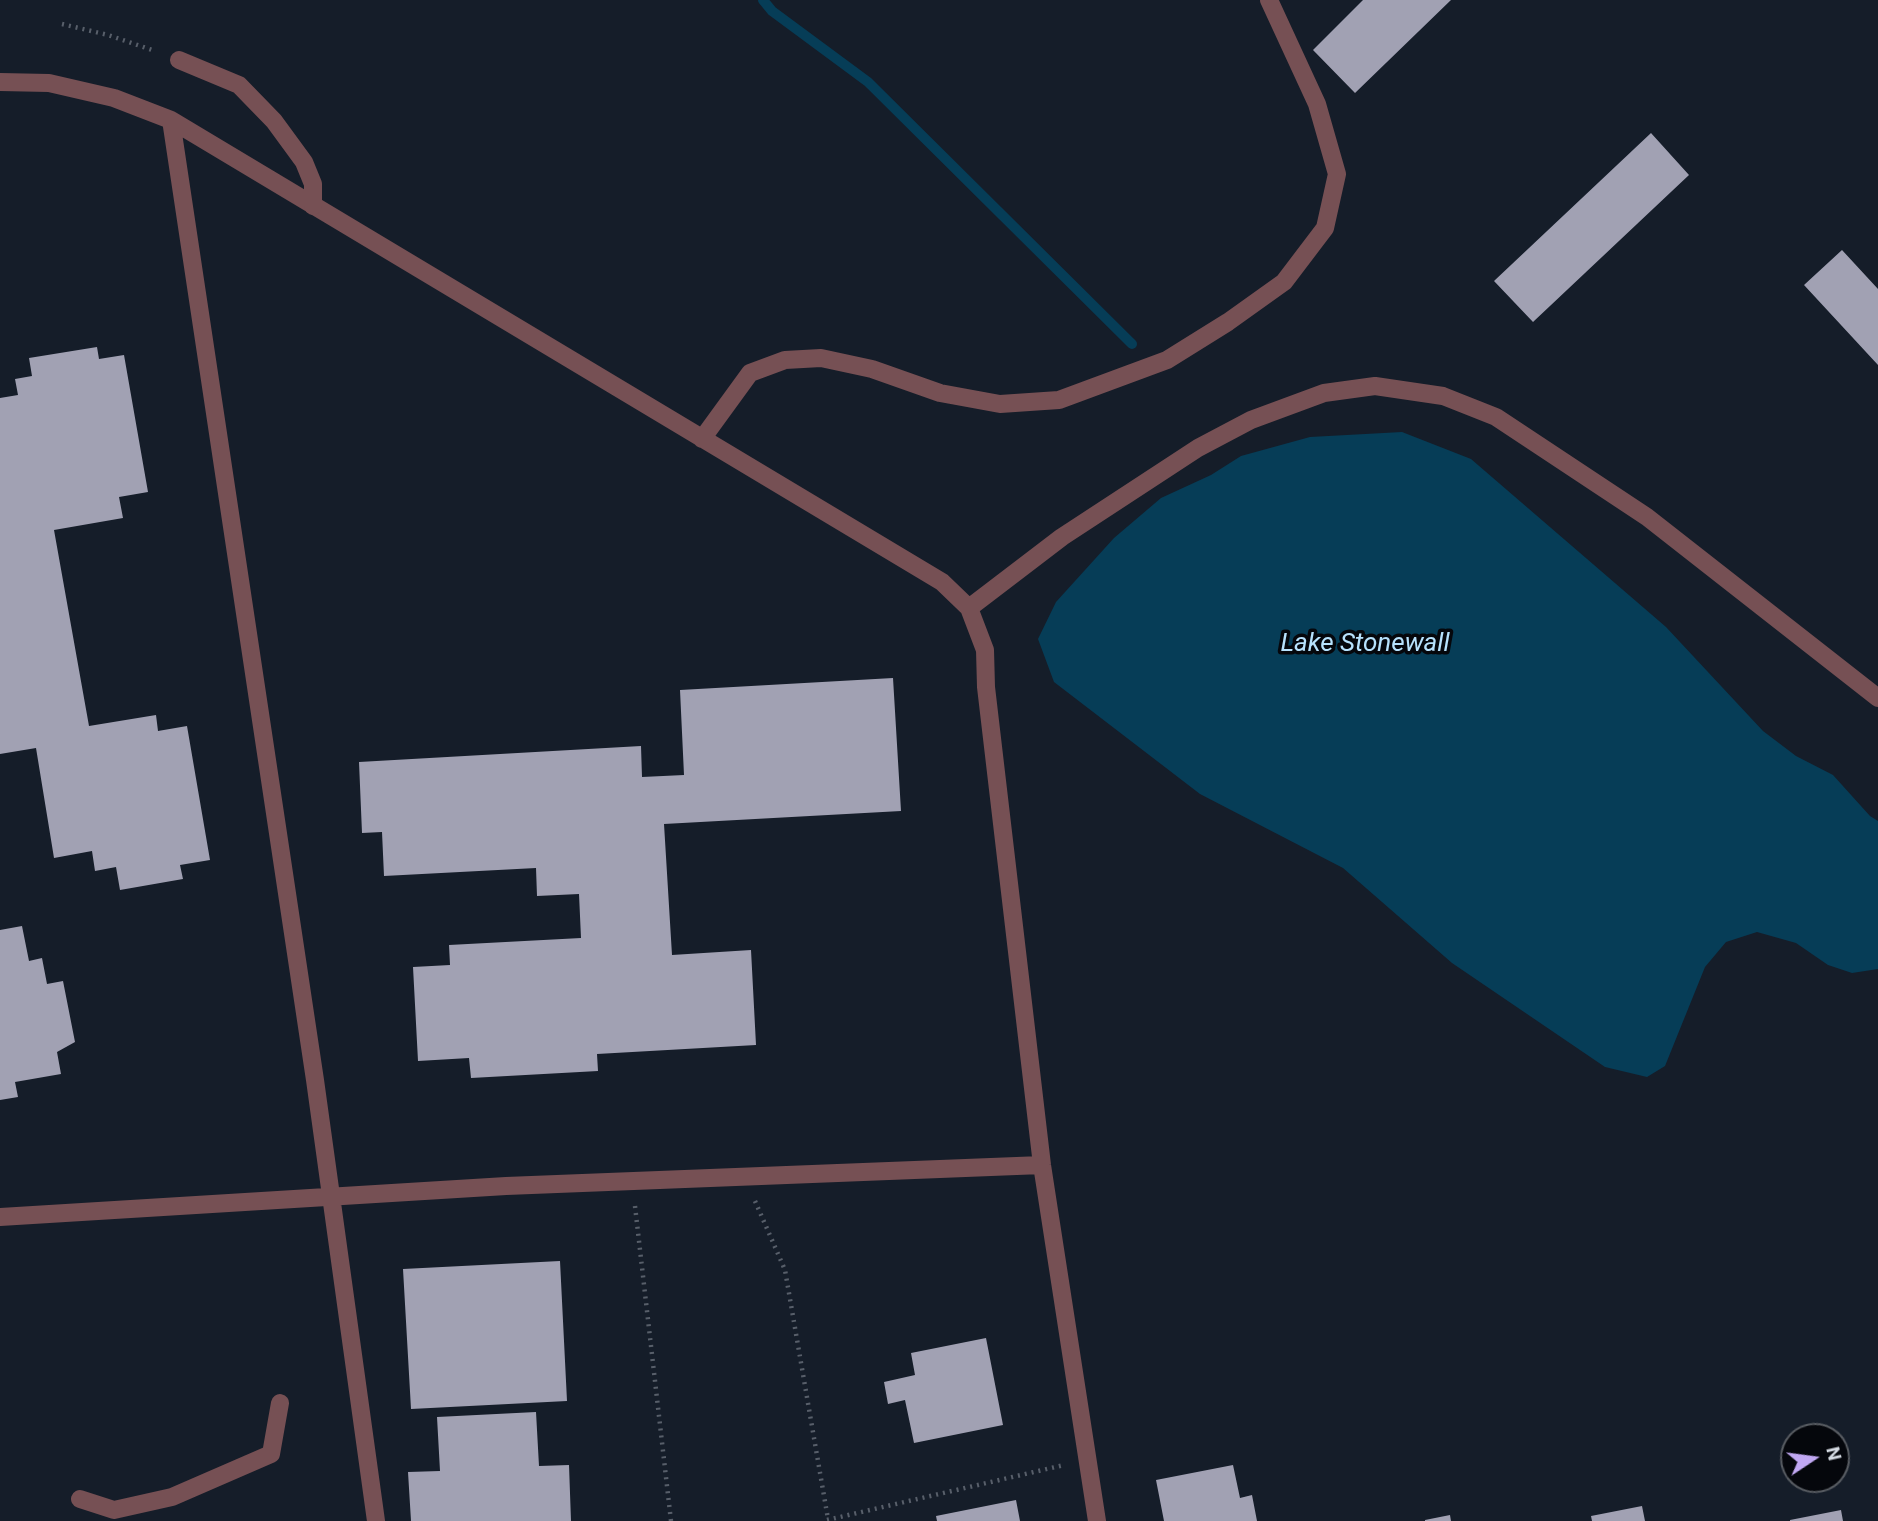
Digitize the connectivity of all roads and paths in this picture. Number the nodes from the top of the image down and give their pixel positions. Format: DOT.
graph roads {
  1 [pos="1269,0"];
  2 [pos="61,24"];
  3 [pos="179,60"];
  4 [pos="0,82"];
  5 [pos="171,120"];
  6 [pos="313,206"];
  7 [pos="702,439"];
  8 [pos="969,608"];
  9 [pos="1878,698"];
  10 [pos="1042,1165"];
  11 [pos="744,1177"];
  12 [pos="633,1181"];
  13 [pos="332,1198"];
  14 [pos="0,1217"];
  15 [pos="280,1403"];
  16 [pos="1087,1459"];
  17 [pos="80,1499"];
  18 [pos="827,1520"];
  19 [pos="376,1521"];
  20 [pos="670,1521"];
  21 [pos="1097,1521"];
  1 -- 7 [label="street"];
  2 -- 3 [label="path"];
  3 -- 6 [label="street"];
  4 -- 5 [label="street"];
  5 -- 6 [label="street"];
  5 -- 13 [label="street"];
  6 -- 7 [label="street"];
  7 -- 8 [label="street"];
  8 -- 9 [label="street"];
  8 -- 10 [label="street"];
  10 -- 11 [label="street"];
  10 -- 16 [label="street"];
  11 -- 12 [label="street"];
  11 -- 18 [label="path"];
  12 -- 13 [label="street"];
  12 -- 20 [label="path"];
  13 -- 14 [label="street"];
  13 -- 19 [label="street"];
  15 -- 17 [label="street"];
  16 -- 18 [label="path"];
  16 -- 21 [label="street"];
}
